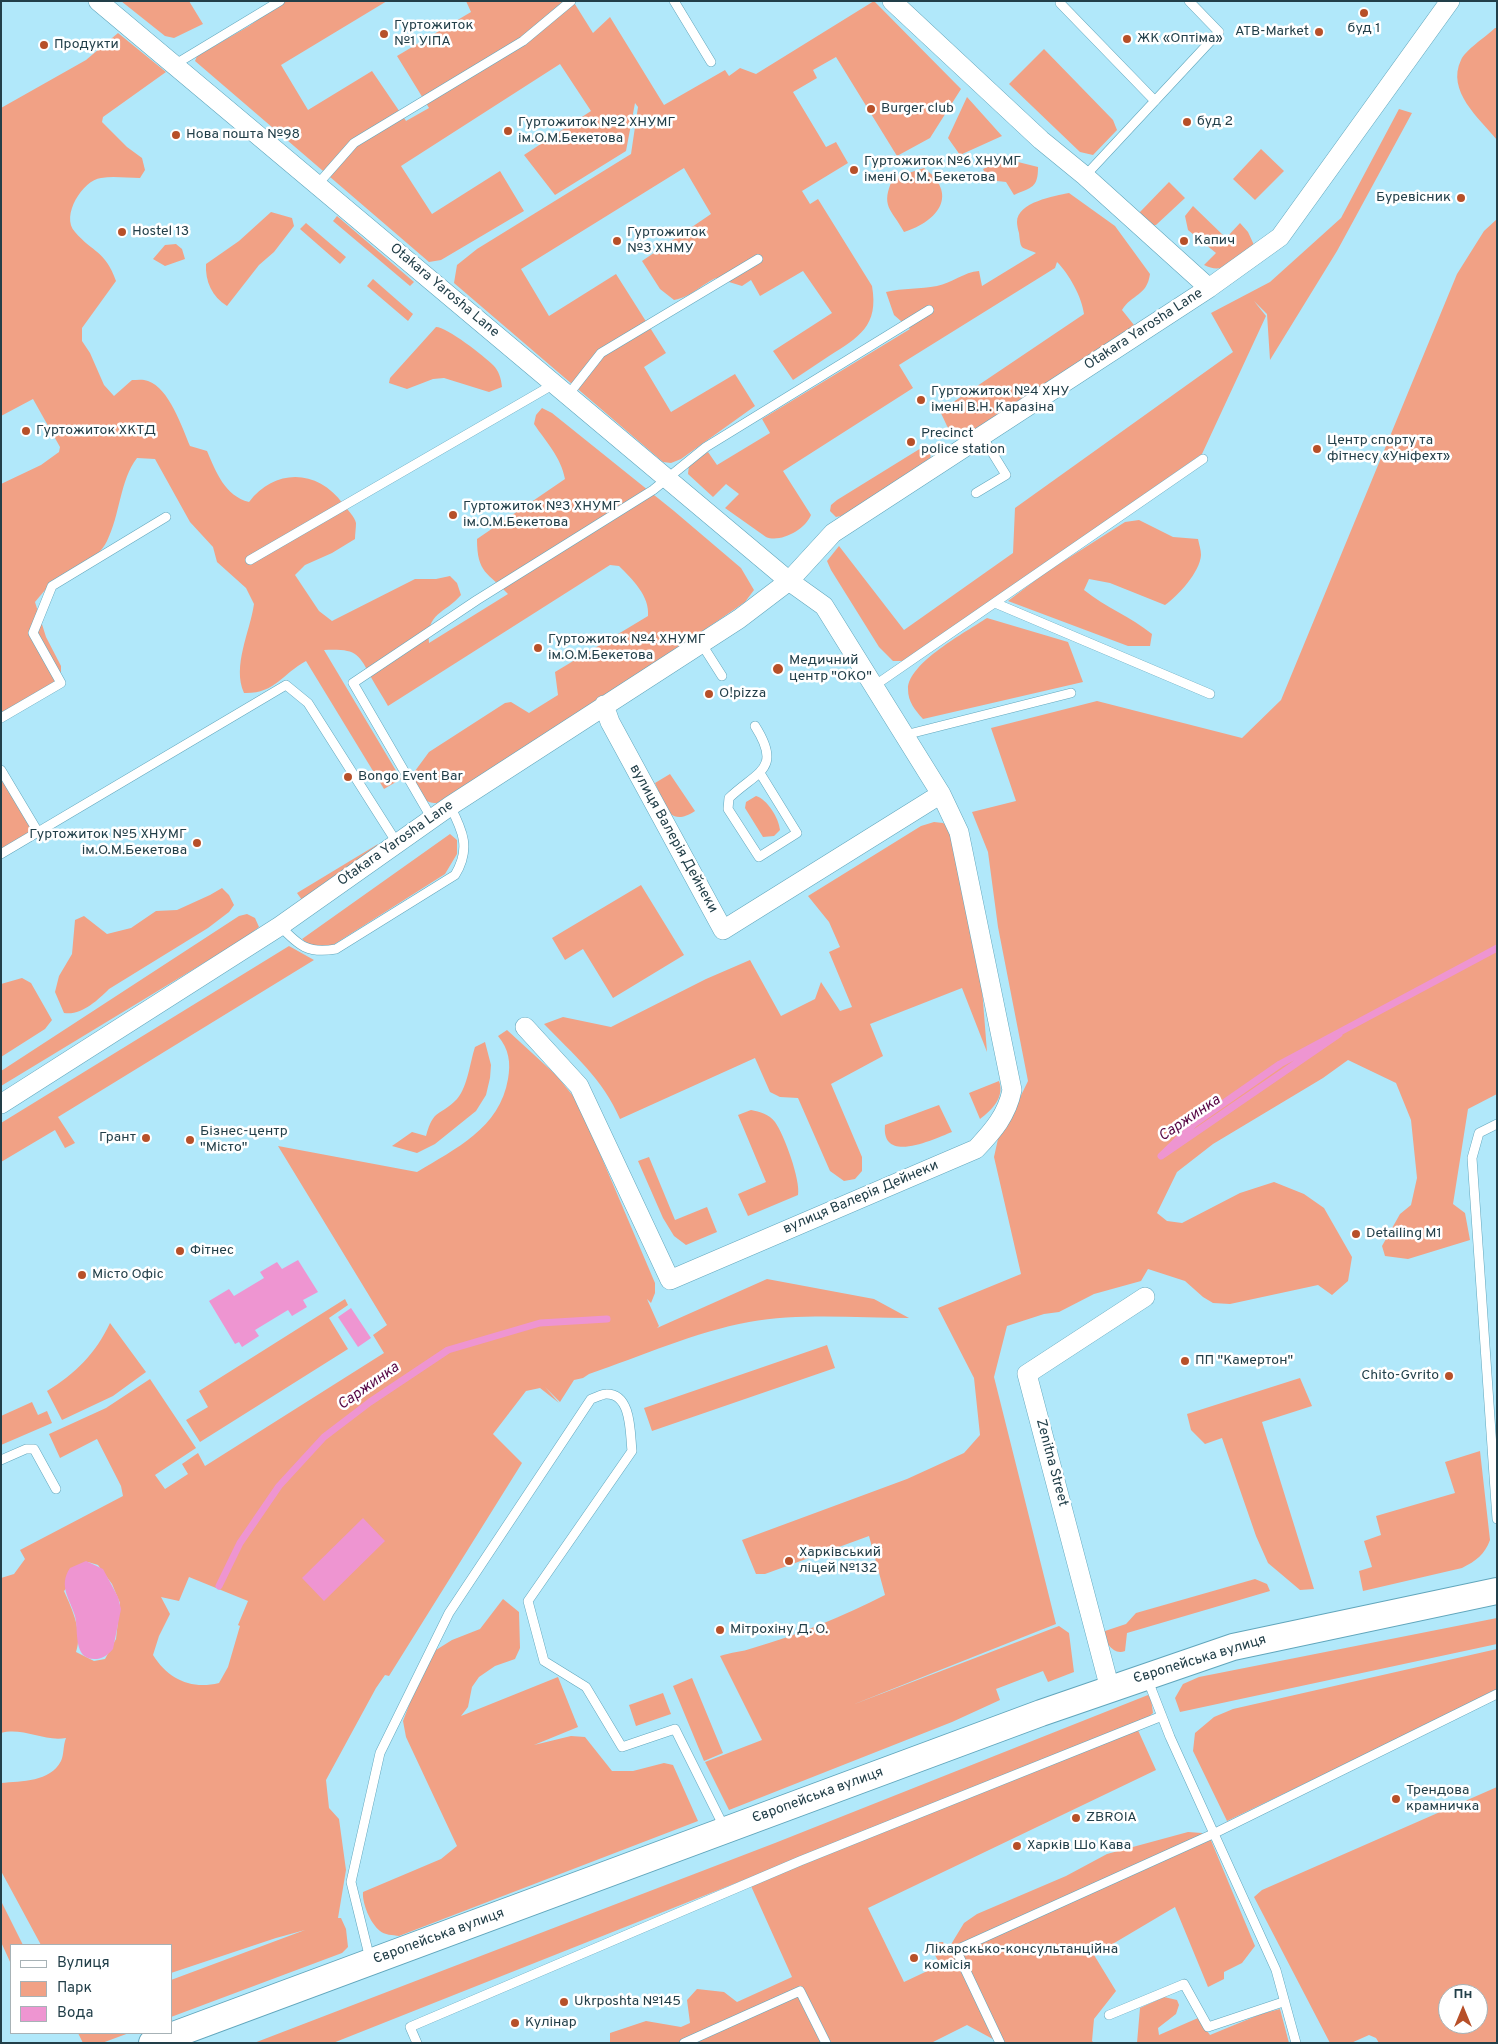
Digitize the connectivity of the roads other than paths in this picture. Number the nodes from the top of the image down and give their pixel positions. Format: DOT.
graph roads {
  1 [pos="98,1"];
  2 [pos="280,1"];
  3 [pos="571,1"];
  4 [pos="674,1"];
  5 [pos="892,1"];
  6 [pos="1189,1"];
  7 [pos="1450,1"];
  8 [pos="1060,3"];
  9 [pos="711,62"];
  10 [pos="174,65"];
  11 [pos="1155,101"];
  12 [pos="1085,176"];
  13 [pos="317,185"];
  14 [pos="758,259"];
  15 [pos="1209,288"];
  16 [pos="929,310"];
  17 [pos="561,389"];
  18 [pos="982,436"];
  19 [pos="1203,459"];
  20 [pos="667,479"];
  21 [pos="976,493"];
  22 [pos="166,517"];
  23 [pos="250,560"];
  24 [pos="789,581"];
  25 [pos="995,603"];
  26 [pos="701,642"];
  27 [pos="722,676"];
  28 [pos="874,686"];
  29 [pos="1071,693"];
  30 [pos="1210,694"];
  31 [pos="604,705"];
  32 [pos="1,718"];
  33 [pos="755,726"];
  34 [pos="905,735"];
  35 [pos="1,770"];
  36 [pos="760,773"];
  37 [pos="941,794"];
  38 [pos="450,806"];
  39 [pos="432,819"];
  40 [pos="38,832"];
  41 [pos="397,843"];
  42 [pos="1,854"];
  43 [pos="280,926"];
  44 [pos="525,1027"];
  45 [pos="1,1104"];
  46 [pos="1497,1124"];
  47 [pos="1145,1298"];
  48 [pos="1,1460"];
  49 [pos="56,1489"];
  50 [pos="1497,1519"];
  51 [pos="1497,1591"];
  52 [pos="1147,1676"];
  53 [pos="1110,1689"];
  54 [pos="1497,1694"];
  55 [pos="1162,1716"];
  56 [pos="726,1830"];
  57 [pos="1215,1833"];
  58 [pos="371,1962"];
  59 [pos="1283,2002"];
  60 [pos="1109,2015"];
  61 [pos="152,2043"];
  62 [pos="417,2043"];
  63 [pos="684,2043"];
  64 [pos="826,2043"];
  65 [pos="1000,2043"];
  66 [pos="1296,2043"];
  1 -- 10 [label="street, Otakara Yarosha Lane"];
  2 -- 10 [label="lane"];
  3 -- 13 [label="lane"];
  4 -- 9 [label="lane"];
  5 -- 12 [label="street, Otakara Yarosha Lane"];
  6 -- 11 [label="lane"];
  7 -- 15 [label="street, Otakara Yarosha Lane"];
  8 -- 11 [label="lane"];
  10 -- 13 [label="street, Otakara Yarosha Lane"];
  11 -- 12 [label="lane"];
  12 -- 15 [label="street, Otakara Yarosha Lane"];
  13 -- 17 [label="street, Otakara Yarosha Lane"];
  14 -- 17 [label="lane"];
  15 -- 18 [label="street, Otakara Yarosha Lane"];
  16 -- 20 [label="lane"];
  17 -- 20 [label="street, Otakara Yarosha Lane"];
  17 -- 23 [label="lane"];
  18 -- 21 [label="lane"];
  18 -- 24 [label="street, Otakara Yarosha Lane"];
  19 -- 25 [label="lane"];
  20 -- 24 [label="street, Otakara Yarosha Lane"];
  20 -- 39 [label="lane"];
  22 -- 32 [label="lane"];
  24 -- 26 [label="street, Otakara Yarosha Lane"];
  24 -- 28 [label="street, вулиця Валерія Дейнеки"];
  25 -- 28 [label="lane"];
  25 -- 30 [label="lane"];
  26 -- 27 [label="lane"];
  26 -- 31 [label="street, Otakara Yarosha Lane"];
  28 -- 34 [label="street, вулиця Валерія Дейнеки"];
  29 -- 34 [label="lane"];
  31 -- 37 [label="street, вулиця Валерія Дейнеки"];
  31 -- 38 [label="street, Otakara Yarosha Lane"];
  33 -- 36 [label="lane"];
  34 -- 37 [label="street, вулиця Валерія Дейнеки"];
  35 -- 40 [label="lane"];
  36 -- 36 [label="lane"];
  37 -- 44 [label="street, вулиця Валерія Дейнеки"];
  38 -- 39 [label="street, Otakara Yarosha Lane"];
  38 -- 43 [label="lane"];
  39 -- 41 [label="street, Otakara Yarosha Lane"];
  40 -- 41 [label="lane"];
  40 -- 42 [label="lane"];
  41 -- 43 [label="street, Otakara Yarosha Lane"];
  43 -- 45 [label="street, Otakara Yarosha Lane"];
  46 -- 50 [label="lane"];
  47 -- 53 [label="street, Zenitna Street"];
  48 -- 49 [label="lane"];
  51 -- 52 [label="main road, Європейська вулиця"];
  52 -- 53 [label="main road, Європейська вулиця"];
  52 -- 55 [label="lane"];
  53 -- 56 [label="main road, Європейська вулиця"];
  54 -- 57 [label="lane"];
  55 -- 57 [label="lane"];
  55 -- 62 [label="lane"];
  56 -- 58 [label="main road, Європейська вулиця"];
  56 -- 58 [label="lane"];
  57 -- 59 [label="lane"];
  57 -- 65 [label="lane"];
  58 -- 61 [label="main road, Європейська вулиця"];
  59 -- 60 [label="lane"];
  59 -- 66 [label="lane"];
  63 -- 64 [label="lane"];
}
